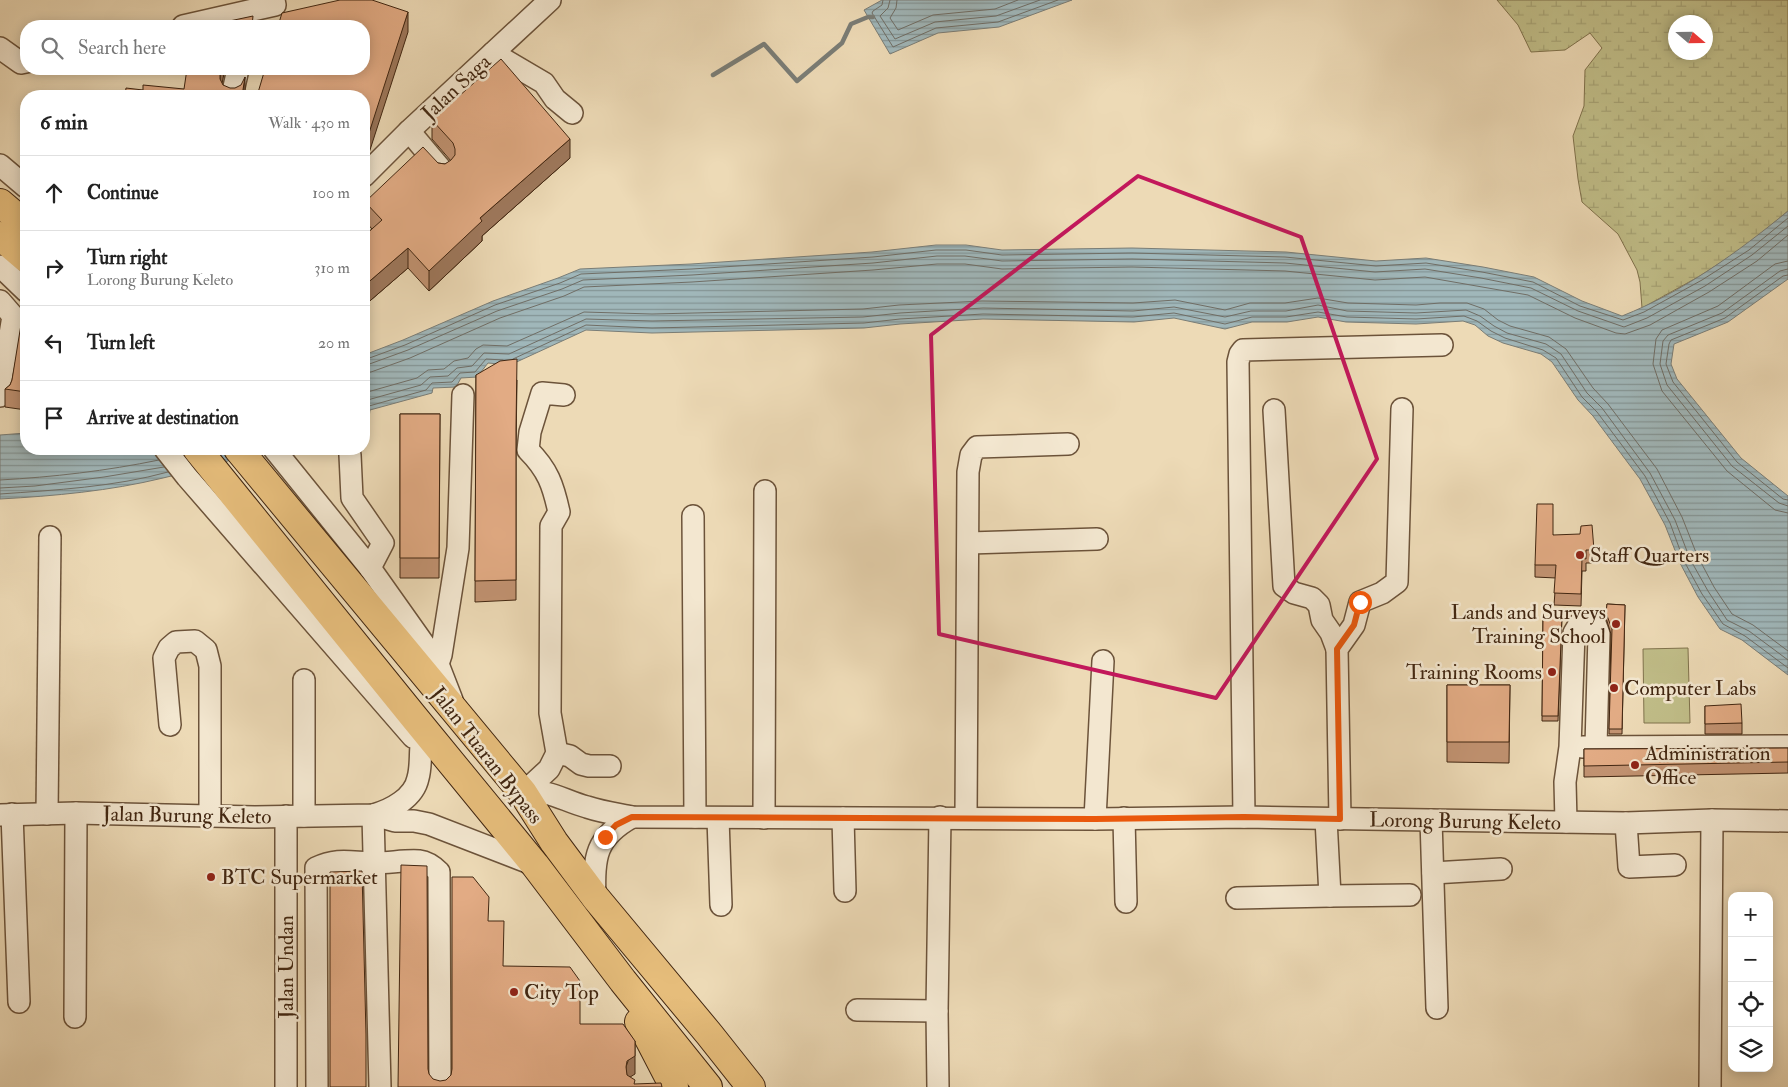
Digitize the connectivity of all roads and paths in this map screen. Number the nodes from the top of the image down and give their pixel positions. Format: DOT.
graph roads {
  1 [pos="274,0"];
  2 [pos="550,0"];
  3 [pos="209,20"];
  4 [pos="0,48"];
  5 [pos="493,53"];
  6 [pos="20,62"];
  7 [pos="237,75"];
  8 [pos="233,90"];
  9 [pos="572,114"];
  10 [pos="408,131"];
  11 [pos="0,153"];
  12 [pos="0,165"];
  13 [pos="20,165"];
  14 [pos="370,170"];
  15 [pos="443,171"];
  16 [pos="20,182"];
  17 [pos="0,203"];
  18 [pos="20,220"];
  19 [pos="0,236"];
  20 [pos="20,253"];
  21 [pos="0,266"];
  22 [pos="20,285"];
  23 [pos="0,302"];
  24 [pos="1442,345"];
  25 [pos="463,395"];
  26 [pos="0,396"];
  27 [pos="564,396"];
  28 [pos="1402,409"];
  29 [pos="1274,410"];
  30 [pos="1068,444"];
  31 [pos="170,455"];
  32 [pos="202,455"];
  33 [pos="243,455"];
  34 [pos="279,455"];
  35 [pos="350,455"];
  36 [pos="765,490"];
  37 [pos="693,516"];
  38 [pos="50,537"];
  39 [pos="1097,539"];
  40 [pos="969,543"];
  41 [pos="370,568"];
  42 [pos="1337,649"];
  43 [pos="1103,661"];
  44 [pos="438,664"];
  45 [pos="304,680"];
  46 [pos="457,714"];
  47 [pos="170,725"];
  48 [pos="421,746"];
  49 [pos="1596,746"];
  50 [pos="1788,746"];
  51 [pos="1570,747"];
  52 [pos="556,753"];
  53 [pos="610,766"];
  54 [pos="523,793"];
  55 [pos="76,813"];
  56 [pos="6,814"];
  57 [pos="48,814"];
  58 [pos="373,815"];
  59 [pos="210,816"];
  60 [pos="295,816"];
  61 [pos="632,817"];
  62 [pos="695,817"];
  63 [pos="940,817"];
  64 [pos="966,817"];
  65 [pos="1244,817"];
  66 [pos="718,818"];
  67 [pos="764,818"];
  68 [pos="843,818"];
  69 [pos="1124,818"];
  70 [pos="1095,819"];
  71 [pos="1333,819"];
  72 [pos="1431,820"];
  73 [pos="1712,820"];
  74 [pos="1788,821"];
  75 [pos="1566,822"];
  76 [pos="1626,824"];
  77 [pos="374,863"];
  78 [pos="1674,865"];
  79 [pos="535,866"];
  80 [pos="1502,869"];
  81 [pos="1433,873"];
  82 [pos="845,891"];
  83 [pos="1410,894"];
  84 [pos="1330,896"];
  85 [pos="595,897"];
  86 [pos="1237,898"];
  87 [pos="1126,902"];
  88 [pos="721,905"];
  89 [pos="623,981"];
  90 [pos="19,1002"];
  91 [pos="1437,1008"];
  92 [pos="857,1010"];
  93 [pos="937,1011"];
  94 [pos="75,1017"];
  95 [pos="286,1087"];
  96 [pos="317,1087"];
  97 [pos="380,1087"];
  98 [pos="440,1087"];
  99 [pos="674,1087"];
  100 [pos="708,1087"];
  101 [pos="724,1087"];
  102 [pos="751,1087"];
  103 [pos="938,1087"];
  104 [pos="1710,1087"];
  1 -- 3 [label="street"];
  2 -- 5 [label="street, Jalan Saga"];
  4 -- 6 [label="street"];
  5 -- 9 [label="street"];
  5 -- 10 [label="street, Jalan Saga"];
  7 -- 8 [label="street"];
  10 -- 14 [label="street, Jalan Saga"];
  10 -- 15 [label="street"];
  11 -- 13 [label="street"];
  12 -- 16 [label="street"];
  17 -- 18 [label="highway"];
  19 -- 20 [label="highway"];
  21 -- 22 [label="street"];
  23 -- 26 [label="street"];
  24 -- 65 [label="street"];
  25 -- 44 [label="street"];
  27 -- 52 [label="street"];
  28 -- 42 [label="street"];
  29 -- 42 [label="street"];
  30 -- 40 [label="street"];
  31 -- 48 [label="street"];
  32 -- 79 [label="highway, Jalan Tuaran Bypass"];
  33 -- 46 [label="highway, Jalan Tuaran Bypass"];
  34 -- 41 [label="street"];
  35 -- 41 [label="street"];
  36 -- 67 [label="street"];
  37 -- 62 [label="street"];
  38 -- 57 [label="street"];
  39 -- 40 [label="street"];
  40 -- 64 [label="street"];
  41 -- 44 [label="street"];
  42 -- 71 [label="street"];
  43 -- 70 [label="street"];
  44 -- 46 [label="street"];
  45 -- 60 [label="street, Jalan Undan"];
  46 -- 54 [label="highway, Jalan Tuaran Bypass"];
  47 -- 59 [label="street"];
  48 -- 58 [label="street, Jalan Burung Keleto"];
  48 -- 79 [label="street"];
  49 -- 50 [label="street"];
  49 -- 51 [label="street"];
  49 -- 51 [label="street"];
  51 -- 75 [label="street"];
  52 -- 53 [label="street"];
  52 -- 54 [label="street"];
  54 -- 61 [label="street, Lorong Burung Keleto"];
  54 -- 85 [label="highway, Jalan Tuaran Bypass"];
  55 -- 57 [label="street, Jalan Burung Keleto"];
  55 -- 59 [label="street, Jalan Burung Keleto"];
  55 -- 94 [label="street"];
  56 -- 57 [label="street, Jalan Burung Keleto"];
  56 -- 90 [label="street"];
  58 -- 60 [label="street, Jalan Burung Keleto"];
  58 -- 77 [label="street"];
  58 -- 79 [label="street, Jalan Burung Keleto"];
  59 -- 60 [label="street, Jalan Burung Keleto"];
  60 -- 95 [label="street, Jalan Undan"];
  61 -- 62 [label="street, Lorong Burung Keleto"];
  61 -- 85 [label="street"];
  62 -- 66 [label="street, Lorong Burung Keleto"];
  63 -- 64 [label="street, Lorong Burung Keleto"];
  63 -- 68 [label="street, Lorong Burung Keleto"];
  63 -- 93 [label="street"];
  64 -- 70 [label="street, Lorong Burung Keleto"];
  65 -- 69 [label="street, Lorong Burung Keleto"];
  65 -- 71 [label="street, Lorong Burung Keleto"];
  66 -- 67 [label="street, Lorong Burung Keleto"];
  66 -- 88 [label="street"];
  67 -- 68 [label="street, Lorong Burung Keleto"];
  68 -- 82 [label="street"];
  69 -- 70 [label="street, Lorong Burung Keleto"];
  69 -- 87 [label="street"];
  71 -- 72 [label="street, Lorong Burung Keleto"];
  71 -- 84 [label="street"];
  72 -- 75 [label="street, Lorong Burung Keleto"];
  72 -- 81 [label="street"];
  73 -- 74 [label="street, Lorong Burung Keleto"];
  73 -- 76 [label="street, Lorong Burung Keleto"];
  73 -- 104 [label="street"];
  75 -- 76 [label="street, Lorong Burung Keleto"];
  76 -- 78 [label="street"];
  77 -- 96 [label="street"];
  77 -- 97 [label="street"];
  77 -- 98 [label="street"];
  79 -- 89 [label="highway, Jalan Tuaran Bypass"];
  80 -- 81 [label="street"];
  81 -- 91 [label="street"];
  83 -- 84 [label="street"];
  84 -- 86 [label="street"];
  85 -- 101 [label="highway"];
  85 -- 102 [label="highway, Jalan Tuaran Bypass"];
  89 -- 99 [label="highway"];
  89 -- 100 [label="highway, Jalan Tuaran Bypass"];
  92 -- 93 [label="street"];
  93 -- 103 [label="street"];
}
